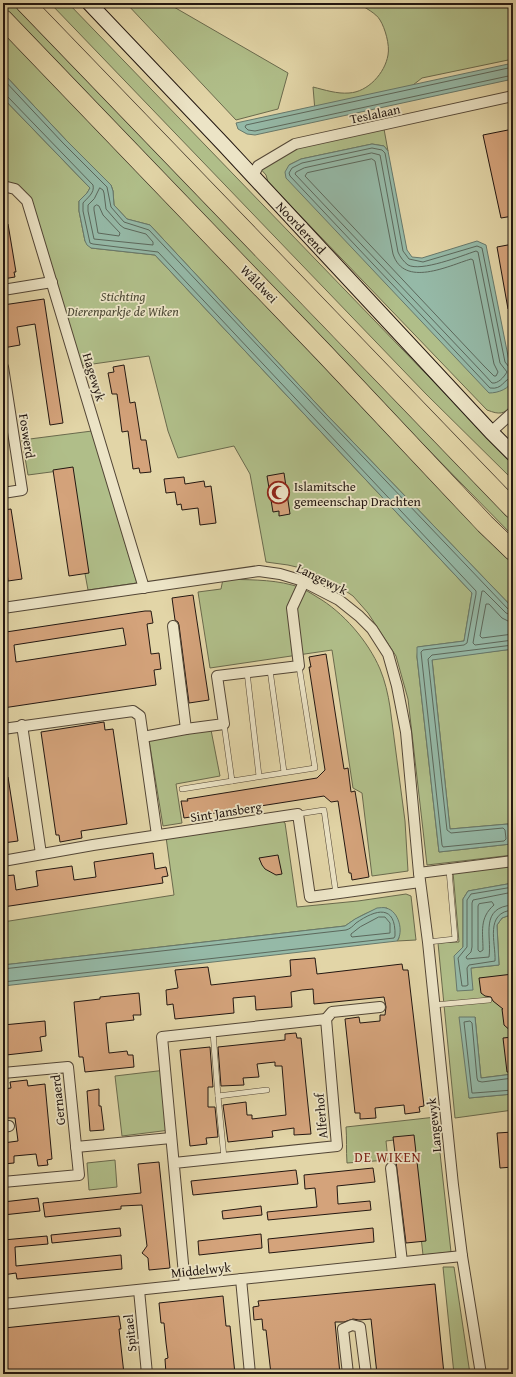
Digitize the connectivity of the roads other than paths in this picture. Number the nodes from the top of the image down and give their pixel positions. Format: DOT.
graph roads {
  1 [pos="25,3"];
  2 [pos="88,3"];
  3 [pos="3,19"];
  4 [pos="513,96"];
  5 [pos="253,176"];
  6 [pos="3,186"];
  7 [pos="52,282"];
  8 [pos="3,290"];
  9 [pos="3,367"];
  10 [pos="513,412"];
  11 [pos="491,432"];
  12 [pos="513,454"];
  13 [pos="3,493"];
  14 [pos="513,509"];
  15 [pos="513,551"];
  16 [pos="304,582"];
  17 [pos="144,588"];
  18 [pos="3,608"];
  19 [pos="173,626"];
  20 [pos="299,666"];
  21 [pos="270,670"];
  22 [pos="247,672"];
  23 [pos="224,724"];
  24 [pos="22,725"];
  25 [pos="3,728"];
  26 [pos="186,729"];
  27 [pos="143,738"];
  28 [pos="284,772"];
  29 [pos="259,776"];
  30 [pos="232,781"];
  31 [pos="182,789"];
  32 [pos="298,814"];
  33 [pos="157,836"];
  34 [pos="41,854"];
  35 [pos="513,861"];
  36 [pos="3,862"];
  37 [pos="449,870"];
  38 [pos="419,878"];
  39 [pos="336,894"];
  40 [pos="428,942"];
  41 [pos="489,1000"];
  42 [pos="434,1005"];
  43 [pos="380,1007"];
  44 [pos="326,1019"];
  45 [pos="213,1032"];
  46 [pos="3,1073"];
  47 [pos="267,1090"];
  48 [pos="218,1096"];
  49 [pos="171,1138"];
  50 [pos="76,1146"];
  51 [pos="224,1158"];
  52 [pos="174,1163"];
  53 [pos="391,1168"];
  54 [pos="3,1182"];
  55 [pos="462,1256"];
  56 [pos="402,1262"];
  57 [pos="241,1279"];
  58 [pos="186,1285"];
  59 [pos="139,1290"];
  60 [pos="3,1304"];
  61 [pos="147,1374"];
  62 [pos="250,1374"];
  63 [pos="348,1374"];
  64 [pos="366,1374"];
  65 [pos="481,1374"];
  1 -- 14 [label="highway, Wâldwei"];
  2 -- 5 [label="street, Noorderend"];
  3 -- 15 [label="highway, Wâldwei"];
  4 -- 5 [label="street, Teslalaan"];
  5 -- 11 [label="street, Noorderend"];
  6 -- 7 [label="street, Hagewyk"];
  7 -- 8 [label="street"];
  7 -- 17 [label="street, Hagewyk"];
  9 -- 13 [label="street, Foswerd"];
  10 -- 11 [label="street"];
  11 -- 12 [label="street, Noorderend"];
  16 -- 17 [label="street, Langewyk"];
  16 -- 20 [label="street"];
  16 -- 38 [label="street, Langewyk"];
  17 -- 18 [label="street, Langewyk"];
  19 -- 26 [label="street"];
  20 -- 21 [label="street"];
  20 -- 28 [label="lane"];
  21 -- 22 [label="street"];
  21 -- 28 [label="lane"];
  22 -- 23 [label="street"];
  22 -- 29 [label="lane"];
  23 -- 26 [label="street"];
  23 -- 30 [label="lane"];
  24 -- 25 [label="street"];
  24 -- 27 [label="street"];
  24 -- 34 [label="street"];
  26 -- 27 [label="street"];
  27 -- 33 [label="street"];
  28 -- 29 [label="lane"];
  29 -- 30 [label="lane"];
  30 -- 31 [label="lane"];
  32 -- 33 [label="street, Sint Jansberg"];
  32 -- 39 [label="street"];
  32 -- 39 [label="lane, Sint Jansberg"];
  33 -- 34 [label="street, Sint Jansberg"];
  34 -- 36 [label="street, Sint Jansberg"];
  35 -- 37 [label="street"];
  37 -- 38 [label="street"];
  37 -- 40 [label="lane"];
  38 -- 39 [label="street"];
  38 -- 40 [label="street, Langewyk"];
  40 -- 42 [label="street, Langewyk"];
  41 -- 42 [label="lane"];
  42 -- 55 [label="street, Langewyk"];
  43 -- 44 [label="street"];
  44 -- 45 [label="street"];
  44 -- 51 [label="street, Alferhof"];
  45 -- 48 [label="lane"];
  45 -- 49 [label="street"];
  46 -- 50 [label="street, Gernaerd"];
  47 -- 48 [label="lane"];
  48 -- 51 [label="lane"];
  49 -- 50 [label="street"];
  49 -- 52 [label="street"];
  50 -- 54 [label="street, Gernaerd"];
  51 -- 52 [label="street, Alferhof"];
  52 -- 58 [label="street"];
  53 -- 56 [label="street"];
  55 -- 56 [label="street, Middelwyk"];
  55 -- 65 [label="street, Langewyk"];
  56 -- 57 [label="street, Middelwyk"];
  57 -- 58 [label="street, Middelwyk"];
  57 -- 62 [label="street"];
  58 -- 59 [label="street, Middelwyk"];
  59 -- 60 [label="street, Middelwyk"];
  59 -- 61 [label="street, Spitael"];
  63 -- 64 [label="street"];
}
